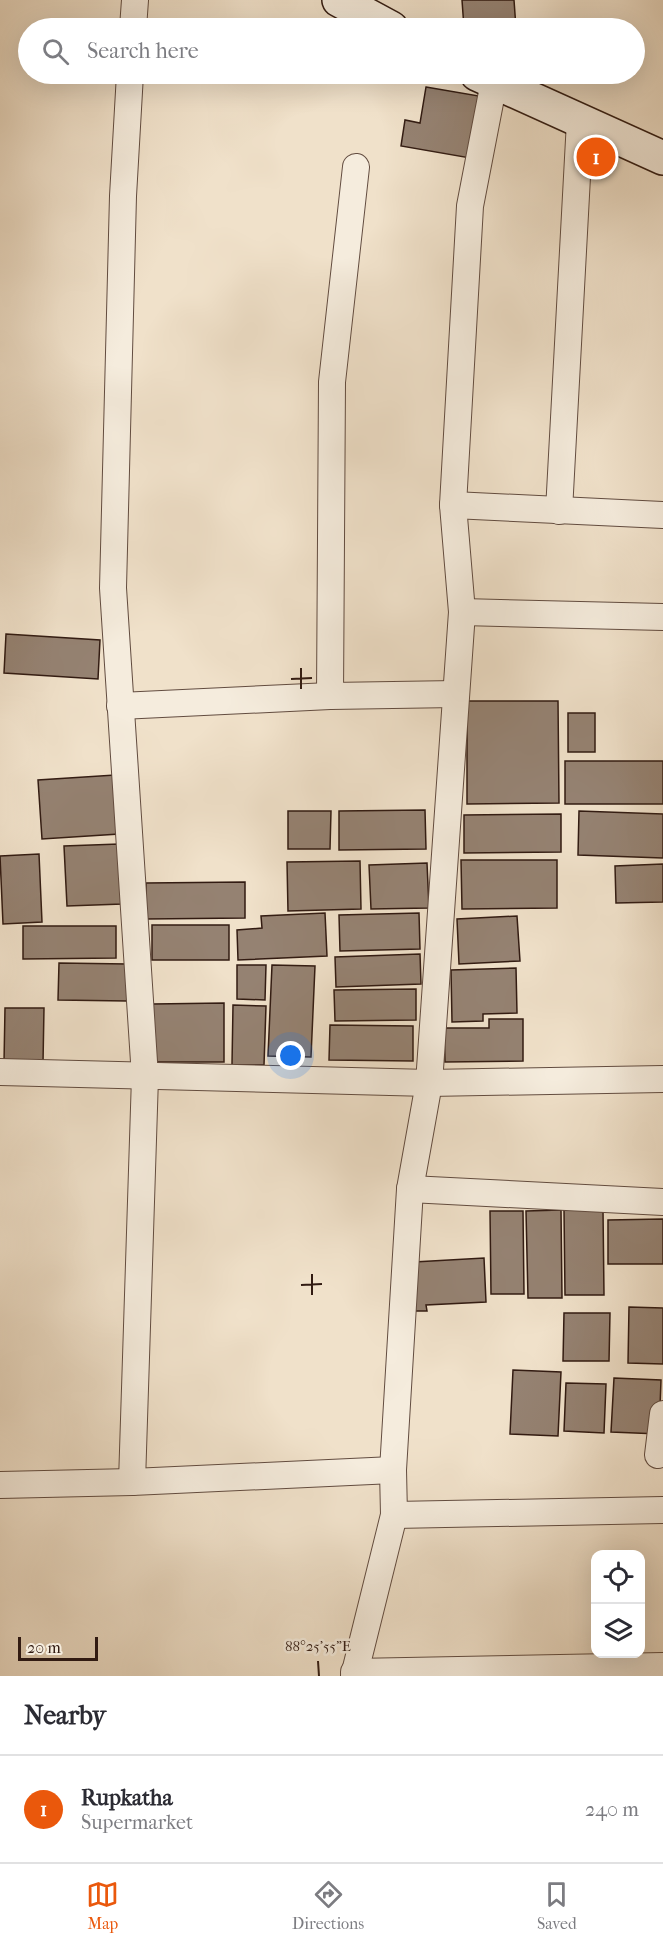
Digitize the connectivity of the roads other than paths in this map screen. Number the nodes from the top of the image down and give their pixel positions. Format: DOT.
graph roads {
  1 [pos="135,0"];
  2 [pos="339,0"];
  3 [pos="134,18"];
  4 [pos="372,18"];
  5 [pos="129,84"];
  6 [pos="484,84"];
  7 [pos="498,84"];
  8 [pos="580,121"];
  9 [pos="663,158"];
  10 [pos="356,167"];
  11 [pos="453,505"];
  12 [pos="559,511"];
  13 [pos="663,515"];
  14 [pos="462,612"];
  15 [pos="663,617"];
  16 [pos="456,694"];
  17 [pos="330,696"];
  18 [pos="120,706"];
  19 [pos="0,1072"];
  20 [pos="145,1077"];
  21 [pos="663,1078"];
  22 [pos="429,1083"];
  23 [pos="410,1190"];
  24 [pos="663,1202"];
  25 [pos="663,1414"];
  26 [pos="658,1455"];
  27 [pos="393,1470"];
  28 [pos="132,1482"];
  29 [pos="0,1485"];
  30 [pos="663,1510"];
  31 [pos="394,1515"];
  32 [pos="663,1666"];
  33 [pos="354,1674"];
  1 -- 3 [label="street"];
  2 -- 4 [label="main road"];
  5 -- 18 [label="street"];
  6 -- 11 [label="street"];
  7 -- 8 [label="main road"];
  8 -- 9 [label="main road"];
  8 -- 12 [label="street"];
  10 -- 17 [label="street"];
  11 -- 12 [label="street"];
  11 -- 14 [label="street"];
  12 -- 13 [label="street"];
  14 -- 15 [label="street"];
  14 -- 16 [label="street"];
  16 -- 17 [label="street"];
  16 -- 22 [label="street"];
  17 -- 18 [label="street"];
  18 -- 20 [label="street"];
  19 -- 20 [label="street"];
  20 -- 22 [label="street"];
  20 -- 28 [label="street"];
  21 -- 22 [label="street"];
  22 -- 23 [label="street"];
  23 -- 24 [label="street"];
  23 -- 27 [label="street"];
  25 -- 26 [label="street"];
  27 -- 28 [label="street"];
  27 -- 31 [label="street"];
  28 -- 29 [label="street"];
  30 -- 31 [label="street"];
  31 -- 33 [label="street"];
  32 -- 33 [label="street"];
}
